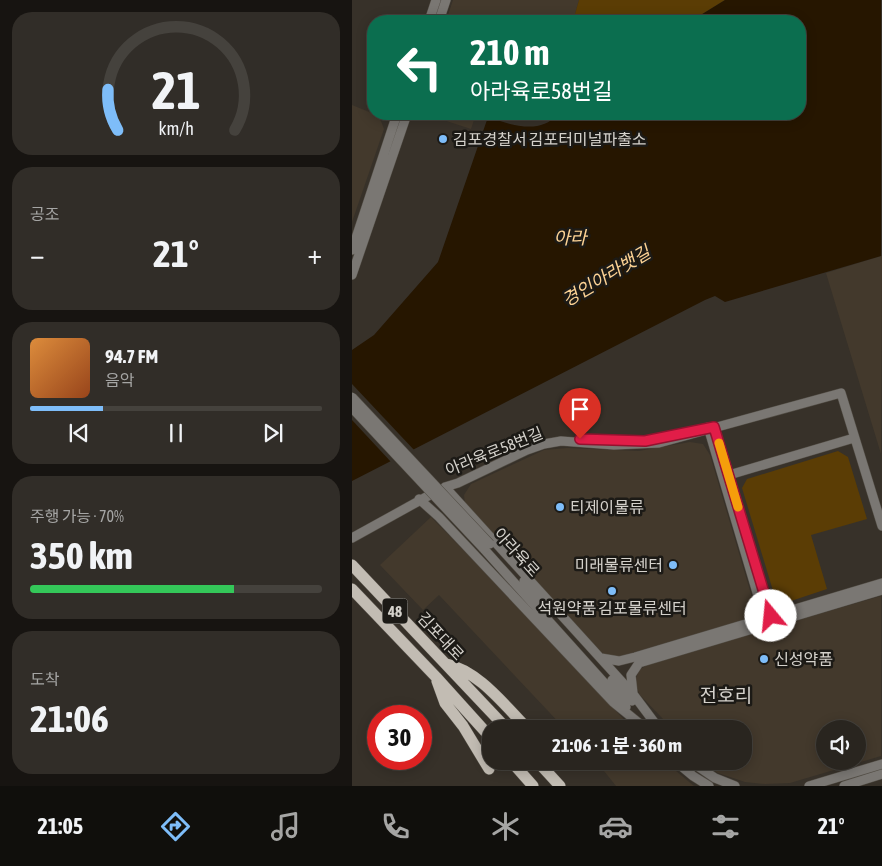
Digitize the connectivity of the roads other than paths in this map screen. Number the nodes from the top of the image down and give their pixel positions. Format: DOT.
graph roads {
  1 [pos="436,0"];
  2 [pos="446,0"];
  3 [pos="431,15"];
  4 [pos="441,15"];
  5 [pos="395,120"];
  6 [pos="405,120"];
  7 [pos="353,244"];
  8 [pos="352,275"];
  9 [pos="352,396"];
  10 [pos="352,408"];
  11 [pos="710,428"];
  12 [pos="854,438"];
  13 [pos="729,475"];
  14 [pos="445,487"];
  15 [pos="419,499"];
  16 [pos="456,501"];
  17 [pos="439,517"];
  18 [pos="882,526"];
  19 [pos="352,538"];
  20 [pos="487,546"];
  21 [pos="352,565"];
  22 [pos="882,583"];
  23 [pos="352,589"];
  24 [pos="882,590"];
  25 [pos="769,620"];
  26 [pos="600,658"];
  27 [pos="442,660"];
  28 [pos="436,677"];
  29 [pos="633,694"];
  30 [pos="499,720"];
  31 [pos="518,720"];
  32 [pos="635,720"];
  33 [pos="638,720"];
  34 [pos="650,720"];
  35 [pos="652,720"];
  36 [pos="482,728"];
  37 [pos="482,757"];
  38 [pos="882,764"];
  39 [pos="519,770"];
  40 [pos="546,770"];
  41 [pos="686,770"];
  42 [pos="703,770"];
  43 [pos="882,774"];
  44 [pos="556,781"];
  45 [pos="533,786"];
  46 [pos="565,786"];
  47 [pos="710,786"];
  48 [pos="735,786"];
  49 [pos="808,786"];
  50 [pos="844,786"];
  1 -- 3 [label="street"];
  2 -- 4 [label="street"];
  5 -- 7 [label="street"];
  6 -- 8 [label="street"];
  9 -- 20 [label="street, 아라육로, bridge"];
  10 -- 20 [label="street, 아라육로, bridge"];
  11 -- 12 [label="street, 아라육로58번길"];
  11 -- 13 [label="street"];
  11 -- 14 [label="street, 아라육로58번길"];
  11 -- 25 [label="street"];
  12 -- 13 [label="street"];
  12 -- 18 [label="street, 아라육로58번길"];
  13 -- 25 [label="street"];
  14 -- 15 [label="street, 아라육로58번길"];
  14 -- 16 [label="street"];
  15 -- 17 [label="street"];
  15 -- 19 [label="street, 아라육로58번길"];
  16 -- 17 [label="street"];
  16 -- 26 [label="street"];
  17 -- 32 [label="street"];
  20 -- 33 [label="street, 아라육로"];
  20 -- 34 [label="street, 아라육로"];
  21 -- 27 [label="main road, 김포대로 / 48"];
  22 -- 25 [label="street"];
  23 -- 28 [label="main road, 김포대로 / 48"];
  24 -- 25 [label="street"];
  25 -- 26 [label="street"];
  25 -- 29 [label="street"];
  26 -- 29 [label="street"];
  27 -- 30 [label="main road, 김포대로 / 48"];
  27 -- 31 [label="main road"];
  28 -- 36 [label="main road, 김포대로 / 48"];
  28 -- 37 [label="main road"];
  29 -- 35 [label="street"];
  38 -- 49 [label="street"];
  39 -- 45 [label="main road"];
  40 -- 44 [label="main road"];
  41 -- 47 [label="street"];
  42 -- 48 [label="street"];
  43 -- 50 [label="street"];
  44 -- 46 [label="main road"];
}
